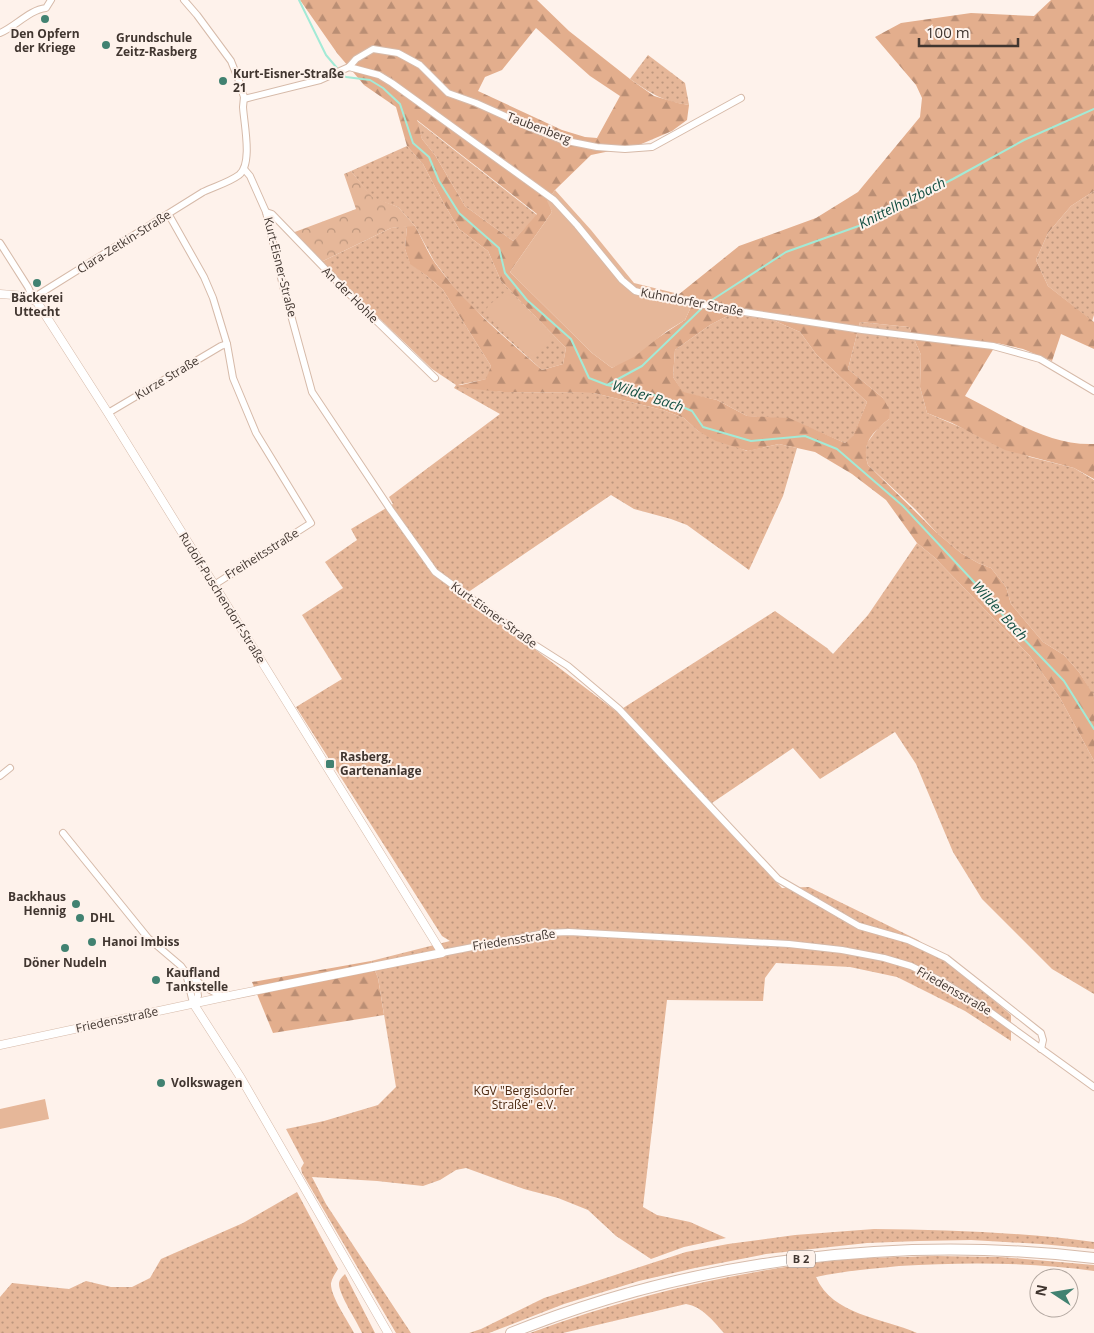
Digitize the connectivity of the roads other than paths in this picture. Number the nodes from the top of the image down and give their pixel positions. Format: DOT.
graph roads {
  1 [pos="51,0"];
  2 [pos="184,0"];
  3 [pos="0,33"];
  4 [pos="346,68"];
  5 [pos="740,98"];
  6 [pos="244,99"];
  7 [pos="244,169"];
  8 [pos="266,212"];
  9 [pos="168,214"];
  10 [pos="0,244"];
  11 [pos="0,294"];
  12 [pos="33,298"];
  13 [pos="227,344"];
  14 [pos="435,378"];
  15 [pos="1094,391"];
  16 [pos="108,413"];
  17 [pos="214,585"];
  18 [pos="10,768"];
  19 [pos="0,776"];
  20 [pos="63,833"];
  21 [pos="442,953"];
  22 [pos="186,974"];
  23 [pos="195,981"];
  24 [pos="224,997"];
  25 [pos="193,1003"];
  26 [pos="0,1045"];
  27 [pos="1041,1049"];
  28 [pos="1094,1087"];
  29 [pos="1094,1258"];
  30 [pos="388,1333"];
  31 [pos="511,1333"];
  1 -- 3 [label="street"];
  2 -- 6 [label="street"];
  4 -- 5 [label="street, Taubenberg"];
  4 -- 6 [label="street"];
  4 -- 15 [label="street, Kuhndorfer Straße"];
  6 -- 7 [label="street"];
  7 -- 8 [label="street, Kurt-Eisner-Straße"];
  7 -- 9 [label="street, Clara-Zetkin-Straße"];
  8 -- 14 [label="street, An der Hohle"];
  8 -- 27 [label="street, Kurt-Eisner-Straße"];
  9 -- 12 [label="street, Clara-Zetkin-Straße"];
  9 -- 13 [label="street"];
  10 -- 12 [label="street, Rudolf-Puschendorf-Straße"];
  11 -- 12 [label="street"];
  12 -- 16 [label="street, Rudolf-Puschendorf-Straße"];
  13 -- 16 [label="street, Kurze Straße"];
  13 -- 17 [label="street, Freiheitsstraße"];
  16 -- 17 [label="street, Rudolf-Puschendorf-Straße"];
  17 -- 21 [label="street, Rudolf-Puschendorf-Straße"];
  18 -- 19 [label="street"];
  20 -- 22 [label="street"];
  21 -- 24 [label="street, Friedensstraße"];
  21 -- 27 [label="street, Friedensstraße"];
  22 -- 23 [label="street"];
  22 -- 25 [label="street"];
  23 -- 24 [label="street"];
  23 -- 25 [label="street"];
  24 -- 25 [label="street, Friedensstraße"];
  25 -- 26 [label="street, Friedensstraße"];
  25 -- 30 [label="street"];
  27 -- 28 [label="street, Friedensstraße"];
  29 -- 31 [label="main road, B 2"];
}
